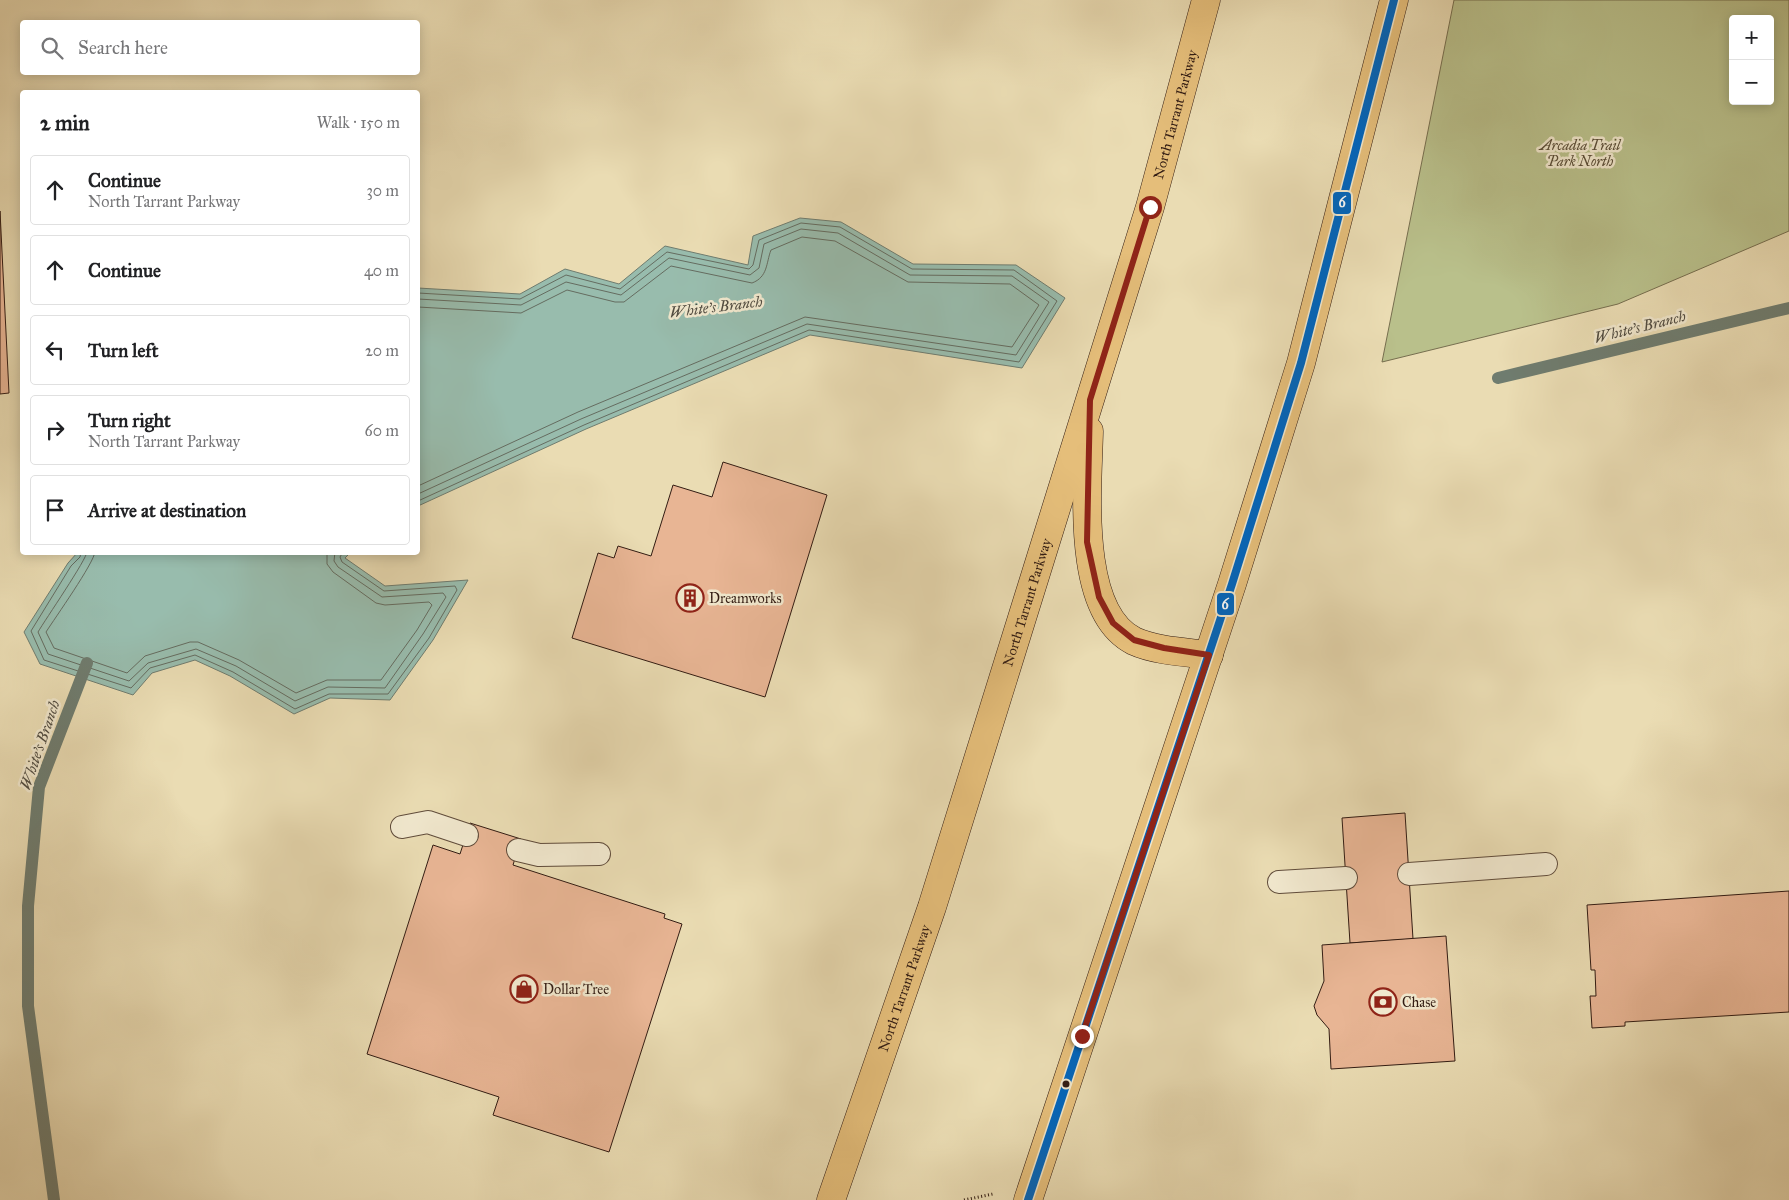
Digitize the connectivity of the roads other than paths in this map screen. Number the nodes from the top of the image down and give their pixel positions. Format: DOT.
graph roads {
  1 [pos="1206,0"];
  2 [pos="1394,0"];
  3 [pos="1090,400"];
  4 [pos="1209,655"];
  5 [pos="402,826"];
  6 [pos="467,835"];
  7 [pos="518,850"];
  8 [pos="599,854"];
  9 [pos="1546,864"];
  10 [pos="1409,874"];
  11 [pos="1346,878"];
  12 [pos="1279,882"];
  13 [pos="1015,1196"];
  14 [pos="831,1200"];
  1 -- 3 [label="main road, North Tarrant Parkway"];
  2 -- 4 [label="main road"];
  3 -- 4 [label="main road"];
  3 -- 14 [label="main road, North Tarrant Parkway"];
  4 -- 13 [label="main road"];
  5 -- 6 [label="lane"];
  7 -- 8 [label="lane"];
  9 -- 10 [label="lane"];
  11 -- 12 [label="lane"];
}
